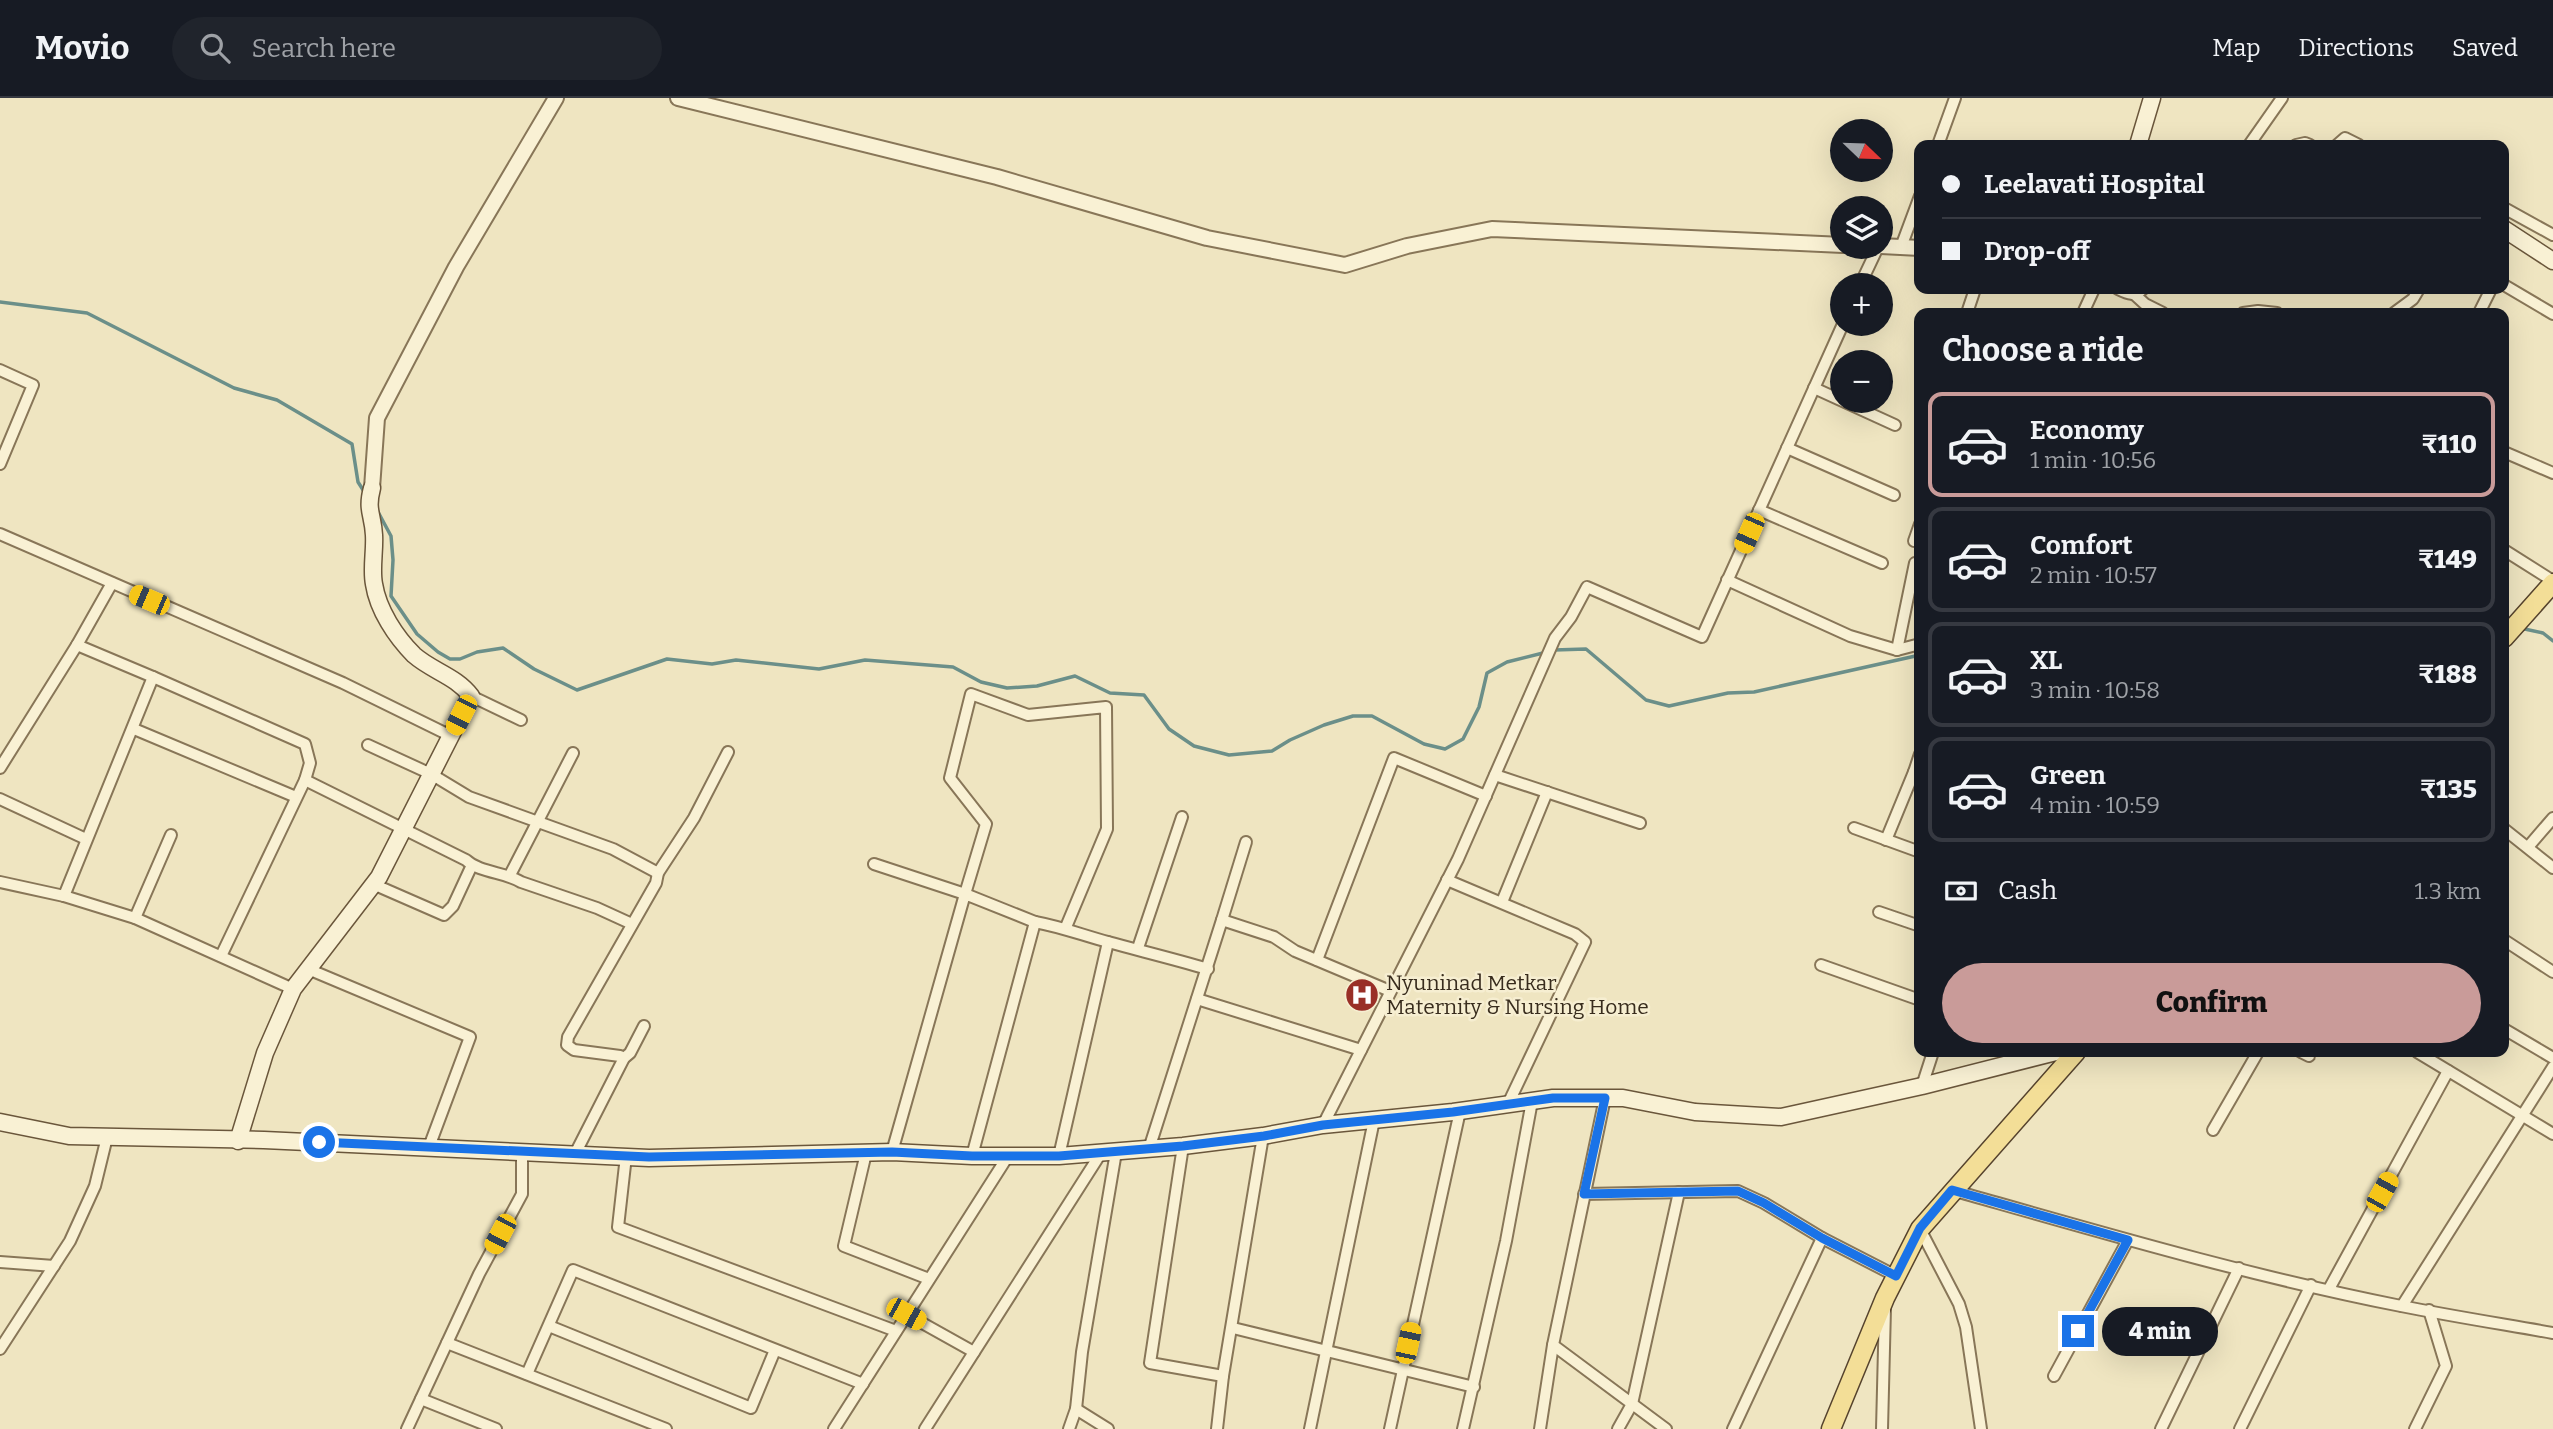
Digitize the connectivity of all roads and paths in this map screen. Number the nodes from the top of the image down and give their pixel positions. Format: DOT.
graph roads {
  1 [pos="678,98"];
  2 [pos="1955,98"];
  3 [pos="2152,98"];
  4 [pos="2282,98"];
  5 [pos="550,100"];
  6 [pos="1940,140"];
  7 [pos="2139,140"];
  8 [pos="2253,140"];
  9 [pos="2509,211"];
  10 [pos="1914,212"];
  11 [pos="2509,232"];
  12 [pos="2553,234"];
  13 [pos="1830,244"];
  14 [pos="1893,247"];
  15 [pos="1901,247"];
  16 [pos="1914,248"];
  17 [pos="2553,261"];
  18 [pos="2509,288"];
  19 [pos="2140,294"];
  20 [pos="2416,294"];
  21 [pos="2153,308"];
  22 [pos="2401,308"];
  23 [pos="2553,314"];
  24 [pos="1838,336"];
  25 [pos="0,370"];
  26 [pos="1814,388"];
  27 [pos="1895,425"];
  28 [pos="1787,447"];
  29 [pos="2509,454"];
  30 [pos="0,463"];
  31 [pos="2553,473"];
  32 [pos="370,495"];
  33 [pos="1894,495"];
  34 [pos="1759,510"];
  35 [pos="0,534"];
  36 [pos="2509,553"];
  37 [pos="1882,563"];
  38 [pos="1914,563"];
  39 [pos="1727,580"];
  40 [pos="2553,582"];
  41 [pos="112,583"];
  42 [pos="2509,632"];
  43 [pos="77,645"];
  44 [pos="1914,646"];
  45 [pos="1896,650"];
  46 [pos="153,677"];
  47 [pos="471,696"];
  48 [pos="521,720"];
  49 [pos="134,729"];
  50 [pos="451,736"];
  51 [pos="368,745"];
  52 [pos="728,752"];
  53 [pos="573,753"];
  54 [pos="0,768"];
  55 [pos="431,774"];
  56 [pos="1495,775"];
  57 [pos="1914,779"];
  58 [pos="305,780"];
  59 [pos="1547,792"];
  60 [pos="1486,796"];
  61 [pos="296,797"];
  62 [pos="0,799"];
  63 [pos="1182,817"];
  64 [pos="2553,818"];
  65 [pos="538,821"];
  66 [pos="1640,823"];
  67 [pos="404,827"];
  68 [pos="1854,828"];
  69 [pos="2509,833"];
  70 [pos="171,835"];
  71 [pos="86,839"];
  72 [pos="1886,840"];
  73 [pos="1246,842"];
  74 [pos="2528,848"];
  75 [pos="1914,850"];
  76 [pos="874,864"];
  77 [pos="472,865"];
  78 [pos="2553,868"];
  79 [pos="658,873"];
  80 [pos="510,875"];
  81 [pos="1447,880"];
  82 [pos="0,882"];
  83 [pos="373,884"];
  84 [pos="965,894"];
  85 [pos="64,896"];
  86 [pos="1502,902"];
  87 [pos="1879,912"];
  88 [pos="135,918"];
  89 [pos="1222,920"];
  90 [pos="1035,922"];
  91 [pos="632,924"];
  92 [pos="1914,924"];
  93 [pos="1066,928"];
  94 [pos="1108,942"];
  95 [pos="2509,943"];
  96 [pos="1138,948"];
  97 [pos="220,956"];
  98 [pos="1317,960"];
  99 [pos="1821,965"];
  100 [pos="308,969"];
  101 [pos="1208,969"];
  102 [pos="2553,972"];
  103 [pos="293,989"];
  104 [pos="1390,991"];
  105 [pos="1914,998"];
  106 [pos="1197,999"];
  107 [pos="645,1026"];
  108 [pos="2509,1031"];
  109 [pos="1360,1050"];
  110 [pos="1931,1057"];
  111 [pos="2036,1057"];
  112 [pos="2072,1057"];
  113 [pos="2255,1057"];
  114 [pos="2425,1057"];
  115 [pos="624,1058"];
  116 [pos="2553,1058"];
  117 [pos="2553,1067"];
  118 [pos="2448,1071"];
  119 [pos="1922,1086"];
  120 [pos="1605,1098"];
  121 [pos="1532,1101"];
  122 [pos="1508,1104"];
  123 [pos="1460,1111"];
  124 [pos="2522,1116"];
  125 [pos="1374,1120"];
  126 [pos="0,1122"];
  127 [pos="1323,1125"];
  128 [pos="2213,1130"];
  129 [pos="2553,1134"];
  130 [pos="1264,1136"];
  131 [pos="107,1137"];
  132 [pos="238,1141"];
  133 [pos="1183,1146"];
  134 [pos="429,1147"];
  135 [pos="1149,1149"];
  136 [pos="522,1152"];
  137 [pos="892,1152"];
  138 [pos="1108,1152"];
  139 [pos="866,1153"];
  140 [pos="575,1154"];
  141 [pos="626,1156"];
  142 [pos="972,1156"];
  143 [pos="1008,1156"];
  144 [pos="1059,1156"];
  145 [pos="1952,1190"];
  146 [pos="1679,1192"];
  147 [pos="1584,1194"];
  148 [pos="1920,1228"];
  149 [pos="1822,1238"];
  150 [pos="2128,1240"];
  151 [pos="0,1262"];
  152 [pos="54,1266"];
  153 [pos="2239,1268"];
  154 [pos="1896,1276"];
  155 [pos="929,1279"];
  156 [pos="2311,1285"];
  157 [pos="2329,1289"];
  158 [pos="1885,1298"];
  159 [pos="2402,1306"];
  160 [pos="2429,1310"];
  161 [pos="906,1314"];
  162 [pos="549,1326"];
  163 [pos="1233,1328"];
  164 [pos="896,1331"];
  165 [pos="2553,1333"];
  166 [pos="447,1343"];
  167 [pos="1553,1345"];
  168 [pos="0,1349"];
  169 [pos="775,1350"];
  170 [pos="1326,1350"];
  171 [pos="974,1352"];
  172 [pos="1403,1369"];
  173 [pos="527,1374"];
  174 [pos="1223,1376"];
  175 [pos="2054,1376"];
  176 [pos="863,1384"];
  177 [pos="1474,1387"];
  178 [pos="421,1399"];
  179 [pos="1632,1404"];
  180 [pos="1076,1409"];
  181 [pos="407,1429"];
  182 [pos="496,1429"];
  183 [pos="666,1429"];
  184 [pos="834,1429"];
  185 [pos="925,1429"];
  186 [pos="1069,1429"];
  187 [pos="1108,1429"];
  188 [pos="1217,1429"];
  189 [pos="1310,1429"];
  190 [pos="1390,1429"];
  191 [pos="1463,1429"];
  192 [pos="1540,1429"];
  193 [pos="1618,1429"];
  194 [pos="1666,1429"];
  195 [pos="1733,1429"];
  196 [pos="1831,1429"];
  197 [pos="1882,1429"];
  198 [pos="1981,1429"];
  199 [pos="2161,1429"];
  200 [pos="2240,1429"];
  201 [pos="2415,1429"];
  1 -- 13 [label="street"];
  2 -- 6 [label="street"];
  3 -- 7 [label="main road"];
  4 -- 8 [label="street"];
  5 -- 32 [label="street"];
  9 -- 12 [label="street"];
  10 -- 15 [label="street"];
  11 -- 17 [label="main road"];
  14 -- 15 [label="street"];
  15 -- 16 [label="street"];
  18 -- 23 [label="street"];
  19 -- 21 [label="street"];
  20 -- 22 [label="street"];
  24 -- 26 [label="street"];
  25 -- 30 [label="street"];
  26 -- 27 [label="street"];
  26 -- 28 [label="street"];
  28 -- 33 [label="street"];
  28 -- 34 [label="street"];
  29 -- 31 [label="street"];
  32 -- 47 [label="main road"];
  34 -- 37 [label="street"];
  34 -- 39 [label="street"];
  35 -- 41 [label="street"];
  36 -- 40 [label="street"];
  38 -- 45 [label="street"];
  39 -- 45 [label="street"];
  39 -- 56 [label="street"];
  40 -- 42 [label="main road"];
  41 -- 43 [label="street"];
  41 -- 50 [label="street"];
  43 -- 46 [label="street"];
  43 -- 54 [label="street"];
  44 -- 45 [label="street"];
  46 -- 49 [label="street"];
  46 -- 58 [label="street"];
  47 -- 48 [label="street"];
  47 -- 50 [label="main road"];
  49 -- 61 [label="street"];
  49 -- 71 [label="street"];
  50 -- 55 [label="main road"];
  51 -- 55 [label="street"];
  52 -- 79 [label="street"];
  53 -- 65 [label="street"];
  55 -- 65 [label="street"];
  55 -- 67 [label="main road"];
  56 -- 59 [label="street"];
  56 -- 60 [label="street"];
  57 -- 72 [label="street"];
  58 -- 61 [label="street"];
  58 -- 67 [label="street"];
  59 -- 66 [label="street"];
  59 -- 86 [label="street"];
  60 -- 81 [label="street"];
  60 -- 98 [label="street"];
  61 -- 97 [label="street"];
  62 -- 71 [label="street"];
  63 -- 96 [label="street"];
  64 -- 74 [label="street"];
  65 -- 79 [label="street"];
  65 -- 80 [label="street"];
  67 -- 77 [label="street"];
  67 -- 83 [label="main road"];
  68 -- 72 [label="street"];
  69 -- 74 [label="street"];
  70 -- 88 [label="street"];
  71 -- 85 [label="street"];
  72 -- 75 [label="street"];
  73 -- 89 [label="street"];
  74 -- 78 [label="street"];
  76 -- 84 [label="street"];
  77 -- 80 [label="street"];
  77 -- 83 [label="street"];
  79 -- 91 [label="street"];
  80 -- 91 [label="street"];
  81 -- 86 [label="street"];
  81 -- 104 [label="street"];
  82 -- 85 [label="street"];
  83 -- 100 [label="main road"];
  84 -- 90 [label="street"];
  84 -- 93 [label="street"];
  84 -- 137 [label="street"];
  85 -- 88 [label="street"];
  86 -- 122 [label="street"];
  87 -- 92 [label="street"];
  88 -- 97 [label="street"];
  89 -- 98 [label="street"];
  89 -- 101 [label="street"];
  90 -- 93 [label="street"];
  90 -- 142 [label="street"];
  91 -- 115 [label="street"];
  93 -- 94 [label="street"];
  94 -- 96 [label="street"];
  94 -- 144 [label="street"];
  95 -- 102 [label="street"];
  96 -- 101 [label="street"];
  97 -- 103 [label="street"];
  98 -- 104 [label="street"];
  99 -- 105 [label="street"];
  100 -- 103 [label="main road"];
  100 -- 134 [label="street"];
  101 -- 106 [label="street"];
  103 -- 132 [label="main road"];
  104 -- 109 [label="street"];
  106 -- 109 [label="street"];
  106 -- 135 [label="street"];
  107 -- 115 [label="street"];
  108 -- 116 [label="street"];
  109 -- 127 [label="street"];
  110 -- 119 [label="street"];
  111 -- 119 [label="main road"];
  112 -- 145 [label="main road"];
  113 -- 128 [label="street"];
  114 -- 118 [label="street"];
  115 -- 140 [label="street"];
  117 -- 124 [label="street"];
  118 -- 124 [label="street"];
  118 -- 157 [label="street"];
  119 -- 120 [label="main road"];
  120 -- 121 [label="main road"];
  120 -- 147 [label="street"];
  121 -- 122 [label="main road"];
  121 -- 177 [label="street"];
  122 -- 123 [label="main road"];
  123 -- 125 [label="main road"];
  123 -- 172 [label="street"];
  124 -- 129 [label="street"];
  124 -- 159 [label="street"];
  125 -- 127 [label="main road"];
  125 -- 170 [label="street"];
  126 -- 131 [label="main road"];
  127 -- 130 [label="main road"];
  130 -- 133 [label="main road"];
  130 -- 163 [label="street"];
  131 -- 132 [label="main road"];
  131 -- 152 [label="street"];
  132 -- 134 [label="main road"];
  133 -- 135 [label="main road"];
  133 -- 174 [label="street"];
  134 -- 136 [label="main road"];
  135 -- 138 [label="main road"];
  136 -- 140 [label="main road"];
  136 -- 166 [label="street"];
  137 -- 139 [label="main road"];
  137 -- 142 [label="main road"];
  138 -- 144 [label="main road"];
  138 -- 171 [label="street"];
  138 -- 180 [label="street"];
  139 -- 141 [label="main road"];
  139 -- 155 [label="street"];
  140 -- 141 [label="main road"];
  141 -- 164 [label="street"];
  142 -- 143 [label="main road"];
  143 -- 144 [label="main road"];
  143 -- 155 [label="street"];
  145 -- 148 [label="main road"];
  145 -- 150 [label="street"];
  146 -- 147 [label="street"];
  146 -- 149 [label="street"];
  146 -- 179 [label="street"];
  147 -- 167 [label="street"];
  148 -- 154 [label="main road"];
  148 -- 198 [label="street"];
  149 -- 154 [label="street"];
  149 -- 195 [label="street"];
  150 -- 153 [label="street"];
  150 -- 175 [label="street"];
  151 -- 152 [label="street"];
  152 -- 168 [label="street"];
  153 -- 156 [label="street"];
  153 -- 199 [label="street"];
  154 -- 158 [label="main road"];
  155 -- 161 [label="street"];
  156 -- 157 [label="street"];
  156 -- 200 [label="street"];
  157 -- 159 [label="street"];
  158 -- 196 [label="main road"];
  158 -- 197 [label="street"];
  159 -- 160 [label="street"];
  160 -- 165 [label="street"];
  160 -- 201 [label="street"];
  161 -- 164 [label="street"];
  161 -- 171 [label="street"];
  162 -- 169 [label="street"];
  162 -- 169 [label="street"];
  162 -- 173 [label="street"];
  163 -- 170 [label="street"];
  163 -- 174 [label="street"];
  164 -- 176 [label="street"];
  166 -- 173 [label="street"];
  166 -- 178 [label="street"];
  167 -- 179 [label="street"];
  167 -- 192 [label="street"];
  169 -- 176 [label="street"];
  170 -- 172 [label="street"];
  170 -- 189 [label="street"];
  171 -- 185 [label="street"];
  172 -- 177 [label="street"];
  172 -- 190 [label="street"];
  173 -- 183 [label="street"];
  174 -- 188 [label="street"];
  176 -- 184 [label="street"];
  177 -- 191 [label="street"];
  178 -- 181 [label="street"];
  178 -- 182 [label="street"];
  179 -- 193 [label="street"];
  179 -- 194 [label="street"];
  180 -- 186 [label="street"];
  180 -- 187 [label="street"];
}
